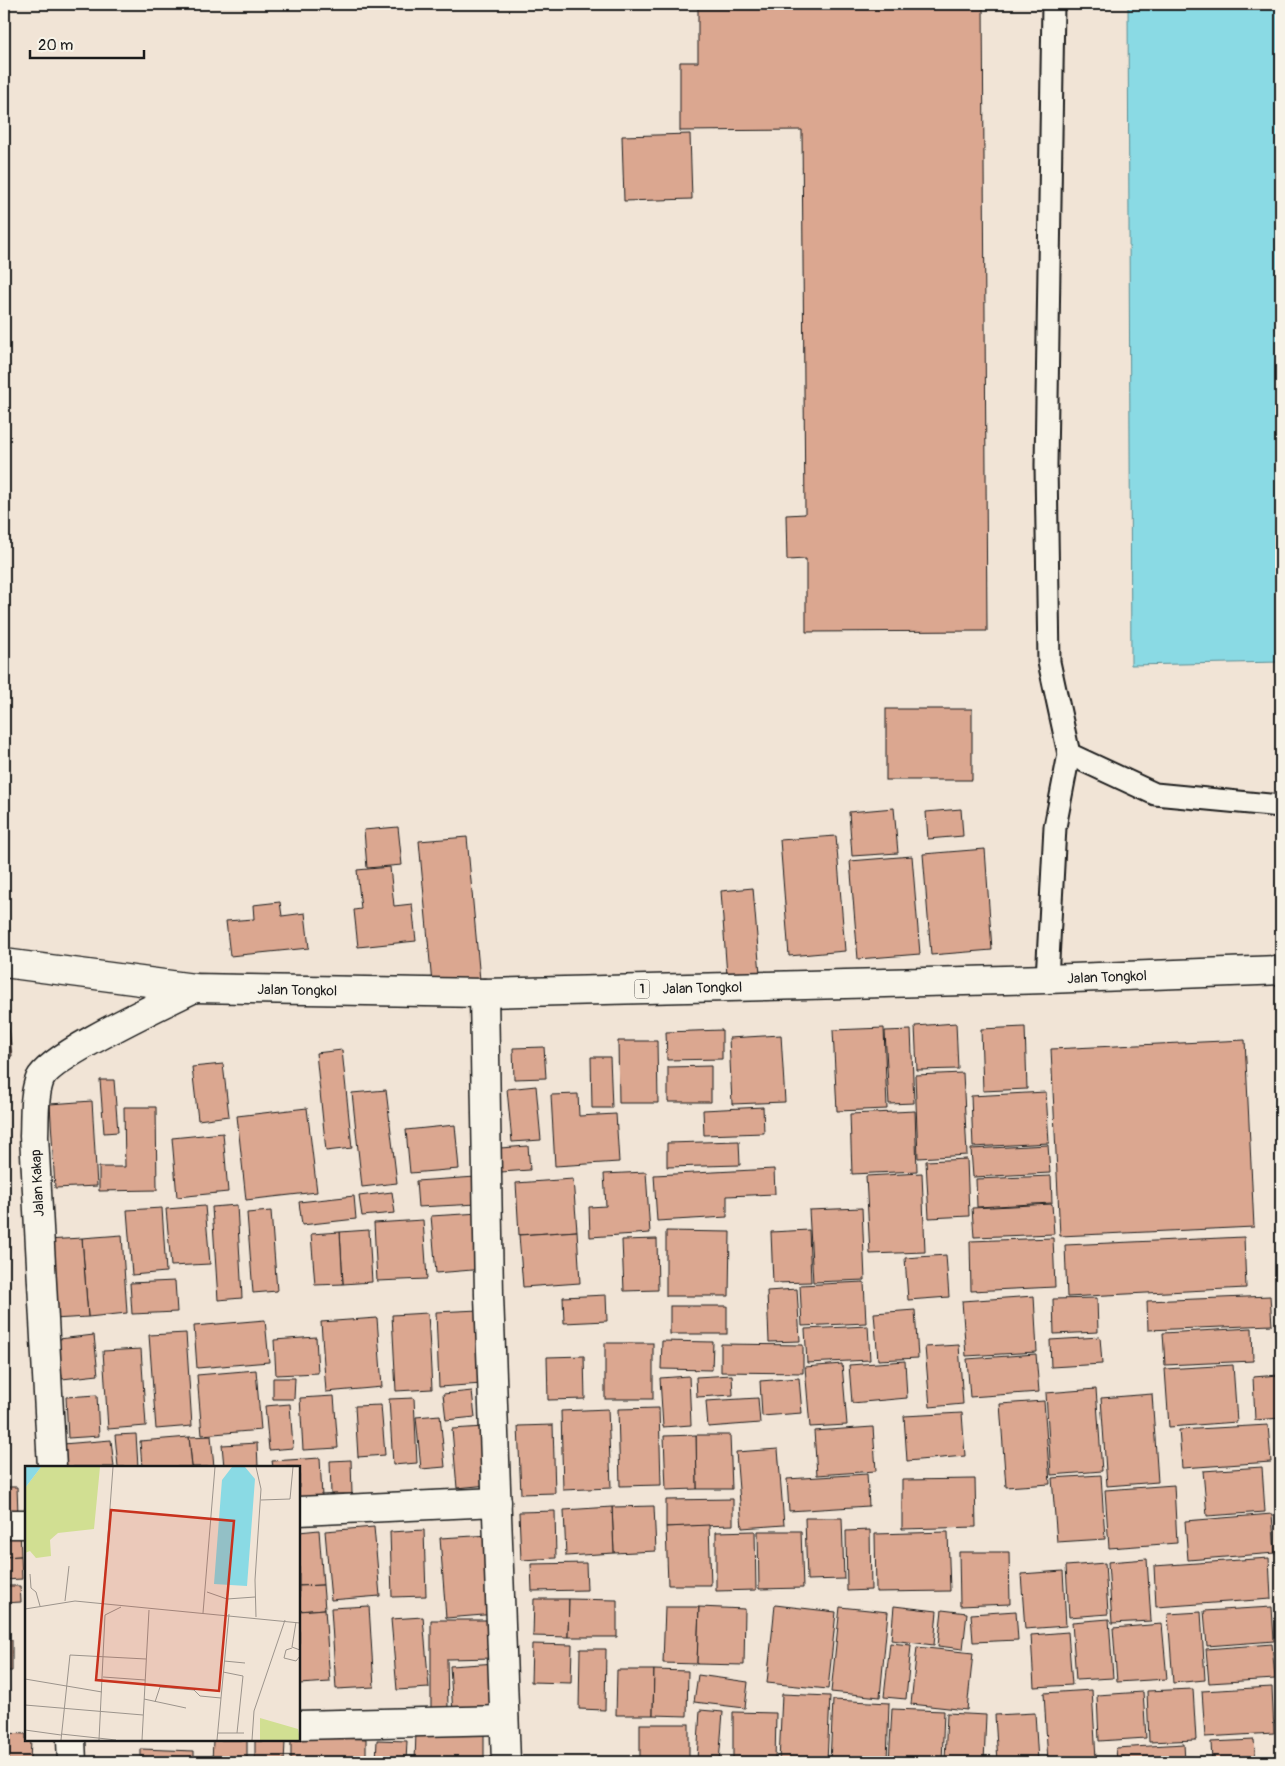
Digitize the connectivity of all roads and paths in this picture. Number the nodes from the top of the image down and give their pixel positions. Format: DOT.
graph roads {
  1 [pos="1053,4"];
  2 [pos="1069,754"];
  3 [pos="1281,806"];
  4 [pos="4,963"];
  5 [pos="1281,970"];
  6 [pos="1047,979"];
  7 [pos="194,988"];
  8 [pos="484,993"];
  9 [pos="52,1466"];
  10 [pos="497,1502"];
  11 [pos="300,1511"];
  12 [pos="4,1524"];
  13 [pos="25,1524"];
  14 [pos="504,1720"];
  15 [pos="300,1725"];
  16 [pos="71,1741"];
  17 [pos="72,1762"];
  18 [pos="506,1762"];
  1 -- 2 [label="lane"];
  2 -- 3 [label="lane"];
  2 -- 6 [label="lane"];
  4 -- 7 [label="main road, Jalan Tongkol / 1"];
  5 -- 6 [label="main road, Jalan Tongkol / 1"];
  6 -- 8 [label="main road, Jalan Tongkol / 1"];
  7 -- 8 [label="main road, Jalan Tongkol / 1"];
  7 -- 9 [label="main road, Jalan Kakap"];
  8 -- 10 [label="main road"];
  10 -- 11 [label="main road"];
  10 -- 14 [label="main road"];
  12 -- 13 [label="main road"];
  14 -- 15 [label="main road"];
  14 -- 18 [label="main road"];
  16 -- 17 [label="main road"];
}
